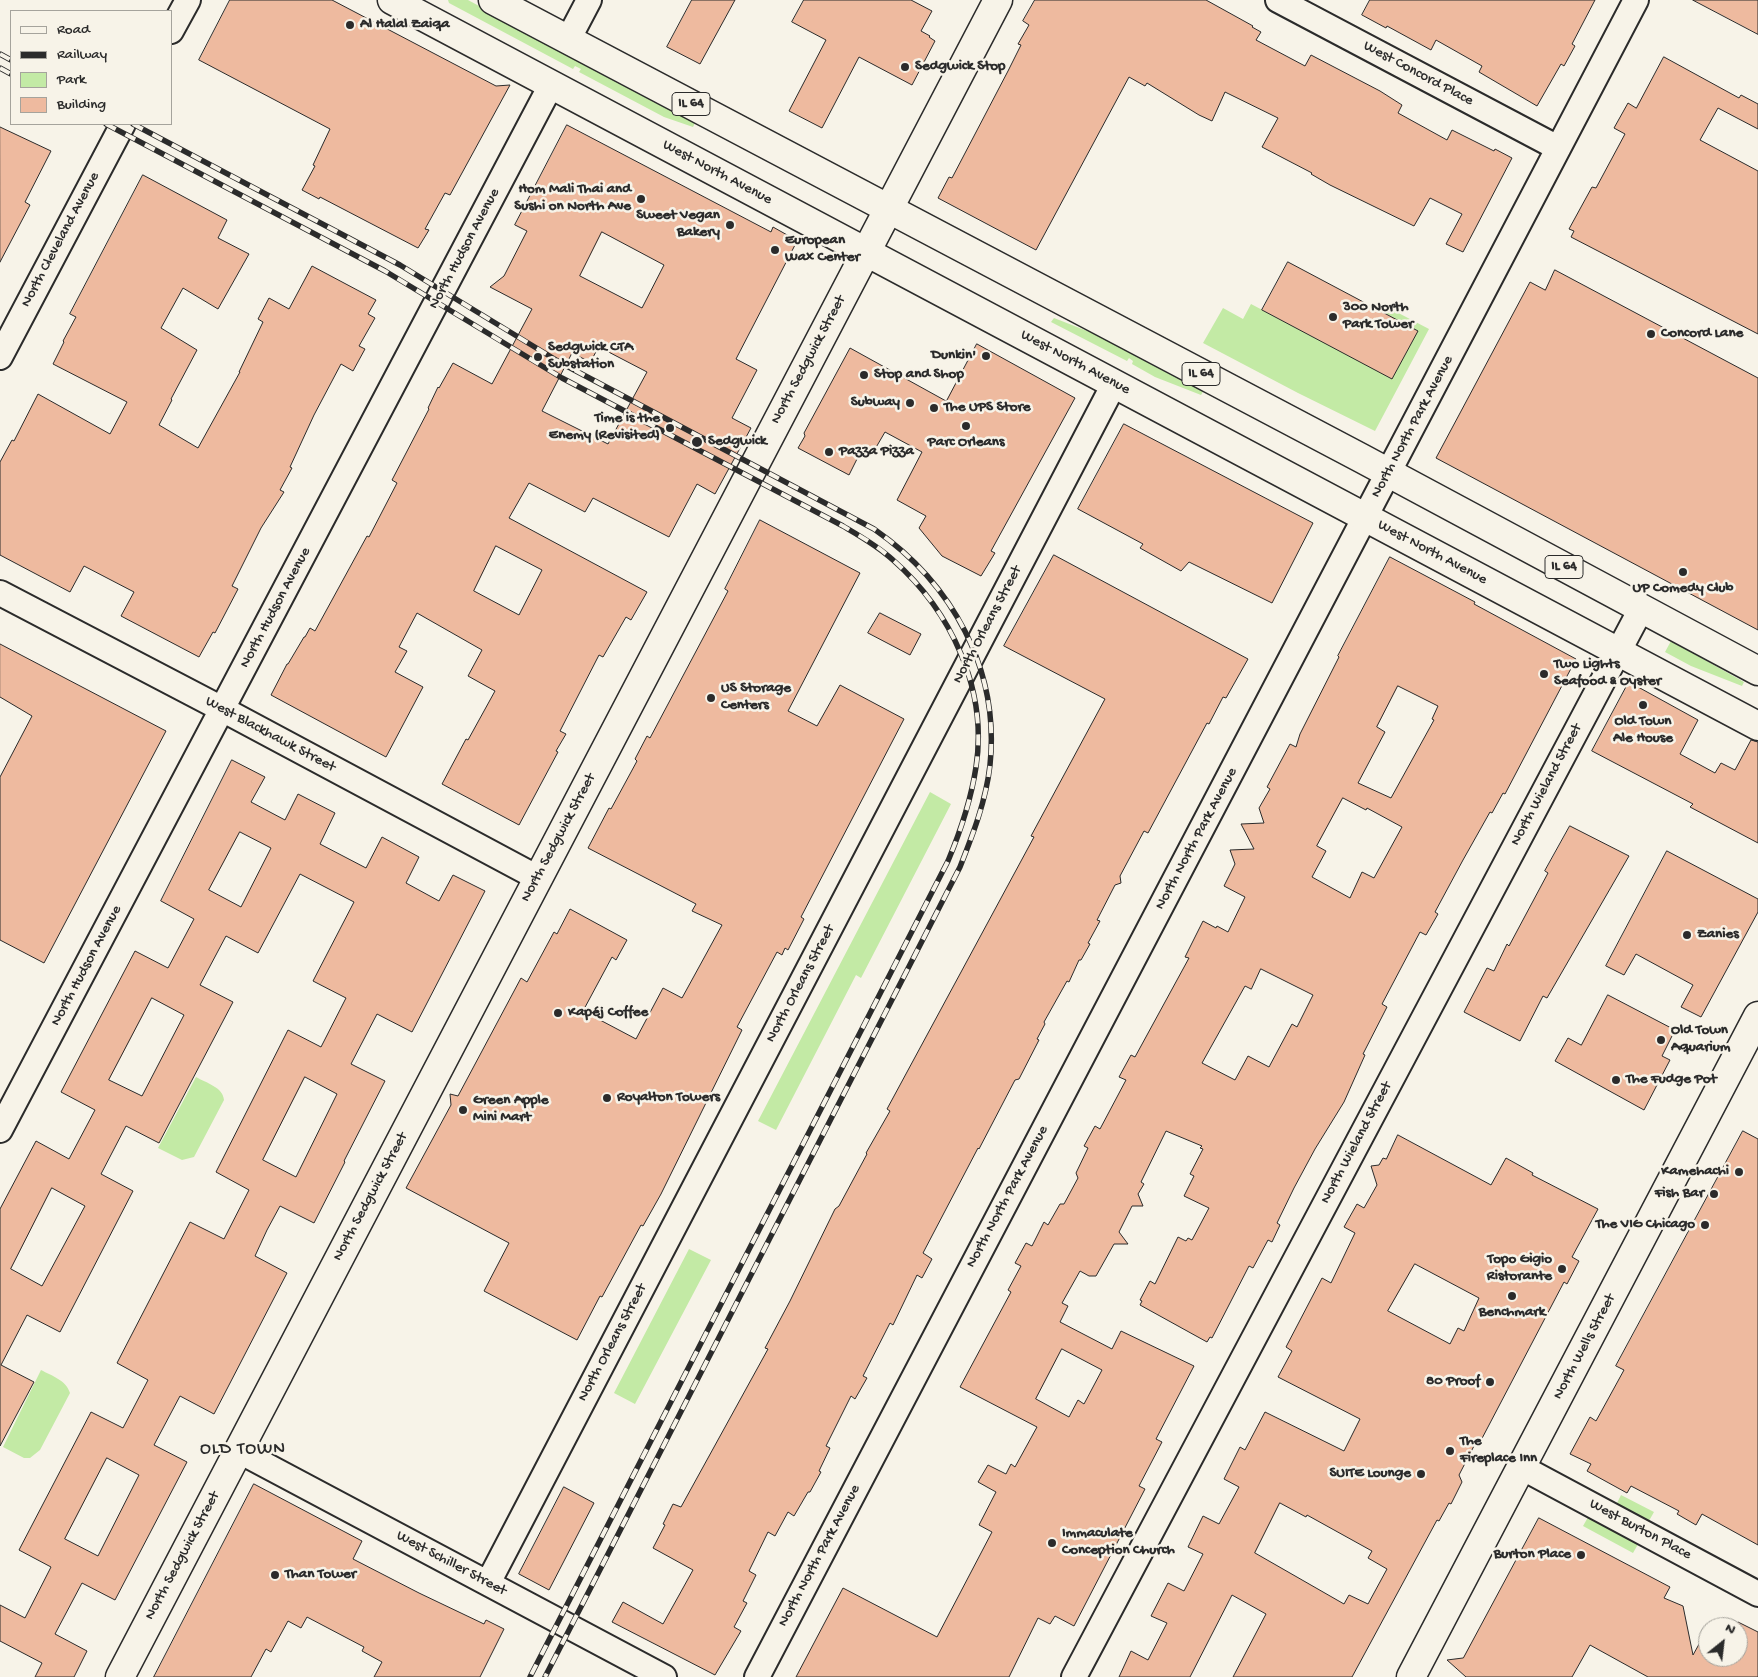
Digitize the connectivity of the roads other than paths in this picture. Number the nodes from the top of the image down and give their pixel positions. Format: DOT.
graph roads {
  1 [pos="188,0"];
  2 [pos="392,0"];
  3 [pos="492,0"];
  4 [pos="589,0"];
  5 [pos="998,0"];
  6 [pos="1278,0"];
  7 [pos="1636,0"];
  8 [pos="172,29"];
  9 [pos="568,40"];
  10 [pos="551,85"];
  11 [pos="122,125"];
  12 [pos="1558,148"];
  13 [pos="889,208"];
  14 [pos="866,252"];
  15 [pos="0,357"];
  16 [pos="1114,384"];
  17 [pos="1388,473"];
  18 [pos="1365,518"];
  19 [pos="0,593"];
  20 [pos="1641,608"];
  21 [pos="1618,651"];
  22 [pos="1758,671"];
  23 [pos="222,709"];
  24 [pos="1758,726"];
  25 [pos="538,878"];
  26 [pos="1758,1016"];
  27 [pos="0,1130"];
  28 [pos="238,1451"];
  29 [pos="1521,1467"];
  30 [pos="488,1583"];
  31 [pos="1758,1594"];
  32 [pos="120,1677"];
  33 [pos="664,1677"];
  34 [pos="757,1677"];
  35 [pos="1074,1677"];
  36 [pos="1411,1677"];
  1 -- 8 [label="street"];
  2 -- 10 [label="main road, West North Avenue"];
  3 -- 9 [label="main road, IL 64"];
  4 -- 9 [label="street"];
  5 -- 13 [label="main road, North Sedgwick Street"];
  6 -- 12 [label="street, West Concord Place"];
  7 -- 12 [label="street, North North Park Avenue"];
  9 -- 13 [label="main road, IL 64"];
  10 -- 14 [label="main road, West North Avenue"];
  10 -- 23 [label="street, North Hudson Avenue"];
  11 -- 15 [label="street, North Cleveland Avenue"];
  12 -- 17 [label="street, North North Park Avenue"];
  13 -- 14 [label="main road, North Sedgwick Street"];
  13 -- 17 [label="main road, IL 64"];
  14 -- 16 [label="main road, West North Avenue"];
  14 -- 25 [label="main road, North Sedgwick Street"];
  16 -- 18 [label="main road, West North Avenue"];
  16 -- 30 [label="street, North Orleans Street"];
  17 -- 18 [label="street, North North Park Avenue"];
  17 -- 20 [label="main road, IL 64"];
  18 -- 21 [label="main road, West North Avenue"];
  18 -- 34 [label="street, North North Park Avenue"];
  19 -- 23 [label="street, West Blackhawk Street"];
  20 -- 21 [label="street, North Wieland Street"];
  20 -- 22 [label="main road, IL 64"];
  21 -- 24 [label="main road, West North Avenue"];
  21 -- 35 [label="street, North Wieland Street"];
  23 -- 25 [label="street, West Blackhawk Street"];
  23 -- 27 [label="street, North Hudson Avenue"];
  25 -- 28 [label="main road, North Sedgwick Street"];
  26 -- 29 [label="main road, North Wells Street"];
  28 -- 30 [label="street, West Schiller Street"];
  28 -- 32 [label="main road, North Sedgwick Street"];
  29 -- 31 [label="street, West Burton Place"];
  29 -- 36 [label="main road, North Wells Street"];
  30 -- 33 [label="street, West Schiller Street"];
}
